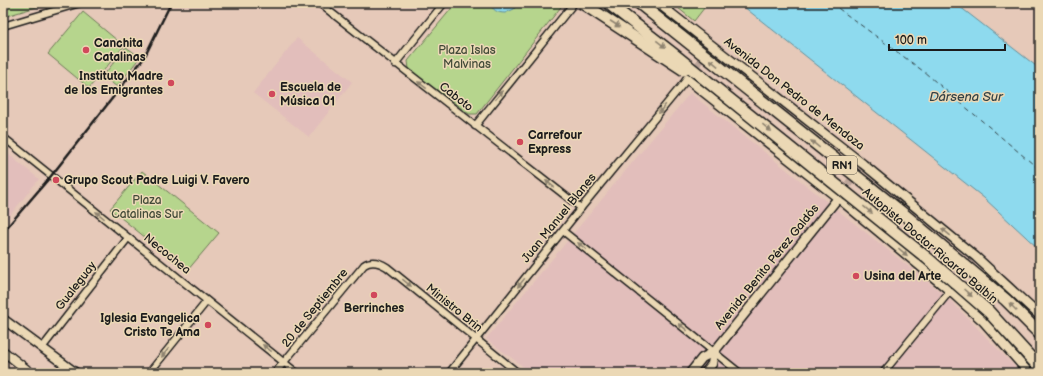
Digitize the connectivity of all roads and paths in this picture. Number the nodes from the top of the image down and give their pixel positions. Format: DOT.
graph roads {
  1 [pos="80,3"];
  2 [pos="320,3"];
  3 [pos="444,3"];
  4 [pos="574,3"];
  5 [pos="582,3"];
  6 [pos="608,3"];
  7 [pos="639,3"];
  8 [pos="658,3"];
  9 [pos="3,26"];
  10 [pos="395,64"];
  11 [pos="687,79"];
  12 [pos="736,104"];
  13 [pos="475,126"];
  14 [pos="3,138"];
  15 [pos="838,198"];
  16 [pos="581,208"];
  17 [pos="563,231"];
  18 [pos="128,238"];
  19 [pos="375,262"];
  20 [pos="950,291"];
  21 [pos="207,301"];
  22 [pos="1040,316"];
  23 [pos="3,319"];
  24 [pos="1040,334"];
  25 [pos="476,339"];
  26 [pos="42,348"];
  27 [pos="3,351"];
  28 [pos="714,352"];
  29 [pos="285,362"];
  30 [pos="1040,368"];
  31 [pos="31,373"];
  32 [pos="76,373"];
  33 [pos="149,373"];
  34 [pos="275,373"];
  35 [pos="298,373"];
  36 [pos="449,373"];
  37 [pos="518,373"];
  38 [pos="690,373"];
  39 [pos="705,373"];
  40 [pos="740,373"];
  41 [pos="883,373"];
  42 [pos="1028,373"];
  1 -- 9 [label="street"];
  2 -- 10 [label="street, Caboto"];
  3 -- 10 [label="street"];
  13 -- 4 [label="street, one-way"];
  5 -- 12 [label="highway, one-way, bridge"];
  6 -- 12 [label="highway, Autopista Doctor Ricardo Balbín / RN1, one-way, bridge"];
  24 -- 7 [label="highway, Autopista Doctor Ricardo Balbín / RN1, one-way, bridge"];
  22 -- 8 [label="main road, Avenida Don Pedro de Mendoza, one-way"];
  13 -- 10 [label="street, Caboto, one-way"];
  11 -- 15 [label="main road"];
  11 -- 16 [label="street, Juan Manuel Blanes, one-way"];
  12 -- 30 [label="highway, Autopista Doctor Ricardo Balbín / RN1, one-way, bridge"];
  16 -- 13 [label="street, Caboto, one-way"];
  18 -- 14 [label="street, Necochea, one-way"];
  15 -- 20 [label="main road, one-way"];
  15 -- 28 [label="main road, Avenida Benito Pérez Galdós"];
  16 -- 17 [label="street, Juan Manuel Blanes"];
  17 -- 25 [label="street, Juan Manuel Blanes, one-way"];
  28 -- 17 [label="street, one-way"];
  18 -- 21 [label="street, Necochea"];
  18 -- 26 [label="street, Gualeguay"];
  19 -- 25 [label="street, Ministro Brin, one-way"];
  19 -- 29 [label="street, 20 de Septiembre"];
  20 -- 41 [label="street"];
  20 -- 42 [label="main road"];
  29 -- 21 [label="street, Necochea, one-way"];
  21 -- 33 [label="street, one-way"];
  23 -- 26 [label="main road"];
  25 -- 36 [label="street, Juan Manuel Blanes"];
  25 -- 37 [label="street, Ministro Brin"];
  26 -- 32 [label="main road"];
  27 -- 31 [label="main road"];
  28 -- 38 [label="main road, Avenida Benito Pérez Galdós"];
  28 -- 39 [label="main road, Avenida Benito Pérez Galdós"];
  28 -- 40 [label="street"];
  29 -- 34 [label="street, 20 de Septiembre"];
  29 -- 35 [label="street, Necochea"];
}
